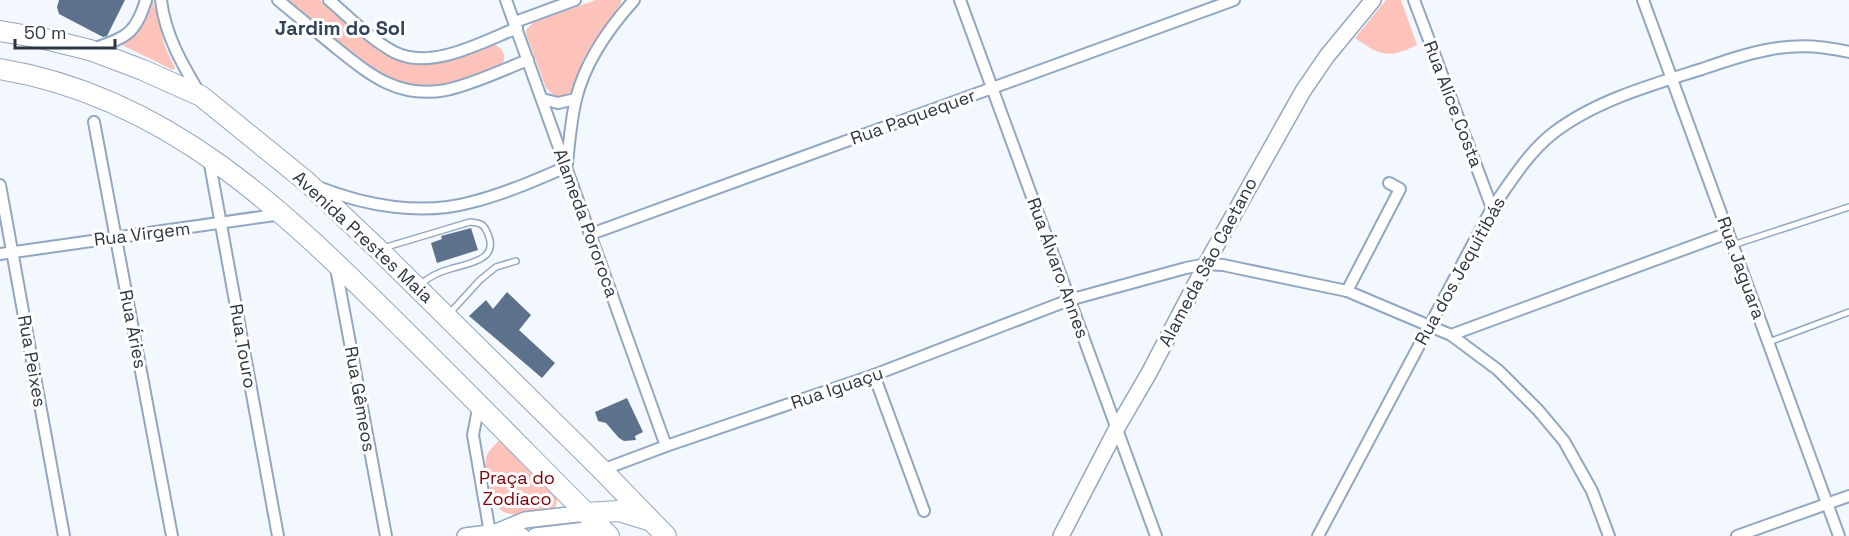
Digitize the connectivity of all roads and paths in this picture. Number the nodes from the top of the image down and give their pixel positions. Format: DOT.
graph roads {
  1 [pos="146,0"];
  2 [pos="161,0"];
  3 [pos="278,0"];
  4 [pos="329,0"];
  5 [pos="506,0"];
  6 [pos="575,0"];
  7 [pos="633,0"];
  8 [pos="960,0"];
  9 [pos="1234,0"];
  10 [pos="1374,0"];
  11 [pos="1414,0"];
  12 [pos="1643,0"];
  13 [pos="516,25"];
  14 [pos="0,31"];
  15 [pos="90,50"];
  16 [pos="1849,52"];
  17 [pos="528,60"];
  18 [pos="0,69"];
  19 [pos="1671,79"];
  20 [pos="992,88"];
  21 [pos="201,96"];
  22 [pos="542,99"];
  23 [pos="576,99"];
  24 [pos="94,122"];
  25 [pos="208,155"];
  26 [pos="566,167"];
  27 [pos="307,182"];
  28 [pos="1389,183"];
  29 [pos="0,185"];
  30 [pos="1849,207"];
  31 [pos="1492,208"];
  32 [pos="284,214"];
  33 [pos="221,224"];
  34 [pos="1728,233"];
  35 [pos="591,234"];
  36 [pos="116,238"];
  37 [pos="1732,245"];
  38 [pos="379,250"];
  39 [pos="12,251"];
  40 [pos="0,254"];
  41 [pos="335,261"];
  42 [pos="516,261"];
  43 [pos="1206,264"];
  44 [pos="417,287"];
  45 [pos="1347,291"];
  46 [pos="1070,300"];
  47 [pos="1849,312"];
  48 [pos="447,316"];
  49 [pos="1430,326"];
  50 [pos="1451,335"];
  51 [pos="1768,343"];
  52 [pos="874,375"];
  53 [pos="479,404"];
  54 [pos="1117,428"];
  55 [pos="666,446"];
  56 [pos="602,470"];
  57 [pos="1849,496"];
  58 [pos="1827,504"];
  59 [pos="924,511"];
  60 [pos="586,513"];
  61 [pos="650,520"];
  62 [pos="493,532"];
  63 [pos="608,534"];
  64 [pos="64,536"];
  65 [pos="172,536"];
  66 [pos="278,536"];
  67 [pos="386,536"];
  68 [pos="465,536"];
  69 [pos="522,536"];
  70 [pos="535,536"];
  71 [pos="666,536"];
  72 [pos="1061,536"];
  73 [pos="1156,536"];
  74 [pos="1318,536"];
  75 [pos="1609,536"];
  76 [pos="1737,536"];
  77 [pos="1839,536"];
  1 -- 15 [label="street"];
  2 -- 21 [label="street"];
  3 -- 17 [label="street"];
  4 -- 13 [label="street"];
  5 -- 13 [label="street, Alameda Pororoca"];
  6 -- 13 [label="street"];
  7 -- 23 [label="street"];
  8 -- 20 [label="street, Rua Álvaro Annes"];
  9 -- 20 [label="street, Rua Paquequer"];
  10 -- 43 [label="main road, Alameda São Caetano"];
  11 -- 31 [label="street, Rua Alice Costa"];
  12 -- 19 [label="street, Rua Jaguara"];
  13 -- 17 [label="street, Alameda Pororoca"];
  14 -- 15 [label="highway, Avenida Prestes Maia"];
  15 -- 21 [label="highway, Avenida Prestes Maia"];
  16 -- 19 [label="street, Rua dos Jequitibás"];
  17 -- 22 [label="street, Alameda Pororoca"];
  18 -- 25 [label="highway, Avenida Prestes Maia"];
  19 -- 31 [label="street, Rua dos Jequitibás"];
  19 -- 34 [label="street, Rua Jaguara"];
  20 -- 35 [label="street, Rua Paquequer"];
  20 -- 46 [label="street, Rua Álvaro Annes"];
  21 -- 27 [label="highway, Avenida Prestes Maia"];
  22 -- 23 [label="street"];
  22 -- 26 [label="street, Alameda Pororoca"];
  23 -- 26 [label="street"];
  24 -- 36 [label="street, Rua Áries"];
  25 -- 32 [label="highway, Avenida Prestes Maia"];
  25 -- 33 [label="street, Rua Touro"];
  26 -- 27 [label="street"];
  26 -- 35 [label="street, Alameda Pororoca"];
  27 -- 38 [label="highway, Avenida Prestes Maia"];
  28 -- 45 [label="street"];
  29 -- 39 [label="street, Rua Peixes"];
  30 -- 37 [label="lane"];
  31 -- 49 [label="street, Rua dos Jequitibás"];
  32 -- 33 [label="street, Rua Virgem"];
  32 -- 41 [label="highway, Avenida Prestes Maia"];
  33 -- 36 [label="street, Rua Virgem"];
  33 -- 66 [label="street, Rua Touro"];
  34 -- 37 [label="street, Rua Jaguara"];
  34 -- 50 [label="street"];
  35 -- 55 [label="street, Alameda Pororoca"];
  36 -- 39 [label="street, Rua Virgem"];
  36 -- 65 [label="street, Rua Áries"];
  37 -- 51 [label="street, Rua Jaguara"];
  38 -- 44 [label="highway, Avenida Prestes Maia"];
  38 -- 44 [label="lane"];
  39 -- 40 [label="street, Rua Virgem"];
  39 -- 64 [label="street, Rua Peixes"];
  41 -- 53 [label="highway, Avenida Prestes Maia"];
  41 -- 67 [label="street, Rua Gêmeos"];
  42 -- 48 [label="lane"];
  43 -- 45 [label="street"];
  43 -- 46 [label="street, Rua Iguaçu"];
  43 -- 54 [label="main road, Alameda São Caetano"];
  44 -- 48 [label="highway, Avenida Prestes Maia"];
  45 -- 49 [label="street"];
  46 -- 52 [label="street, Rua Iguaçu"];
  46 -- 54 [label="street, Rua Álvaro Annes"];
  47 -- 51 [label="lane"];
  48 -- 56 [label="highway, Avenida Prestes Maia"];
  49 -- 50 [label="street"];
  49 -- 74 [label="street, Rua dos Jequitibás"];
  50 -- 75 [label="street"];
  51 -- 58 [label="street, Rua Jaguara"];
  52 -- 55 [label="street, Rua Iguaçu"];
  52 -- 59 [label="street"];
  53 -- 60 [label="highway, Avenida Prestes Maia"];
  53 -- 62 [label="street"];
  54 -- 72 [label="main road, Alameda São Caetano"];
  54 -- 73 [label="street, Rua Álvaro Annes"];
  55 -- 56 [label="street, Rua Iguaçu"];
  56 -- 61 [label="highway, Avenida Prestes Maia"];
  57 -- 58 [label="street"];
  58 -- 76 [label="street"];
  58 -- 77 [label="street, Rua Jaguara"];
  60 -- 61 [label="highway"];
  60 -- 62 [label="main road"];
  60 -- 63 [label="highway, Avenida Prestes Maia"];
  61 -- 71 [label="highway, Avenida Prestes Maia"];
  62 -- 68 [label="main road"];
  62 -- 69 [label="main road"];
  63 -- 70 [label="main road"];
}
